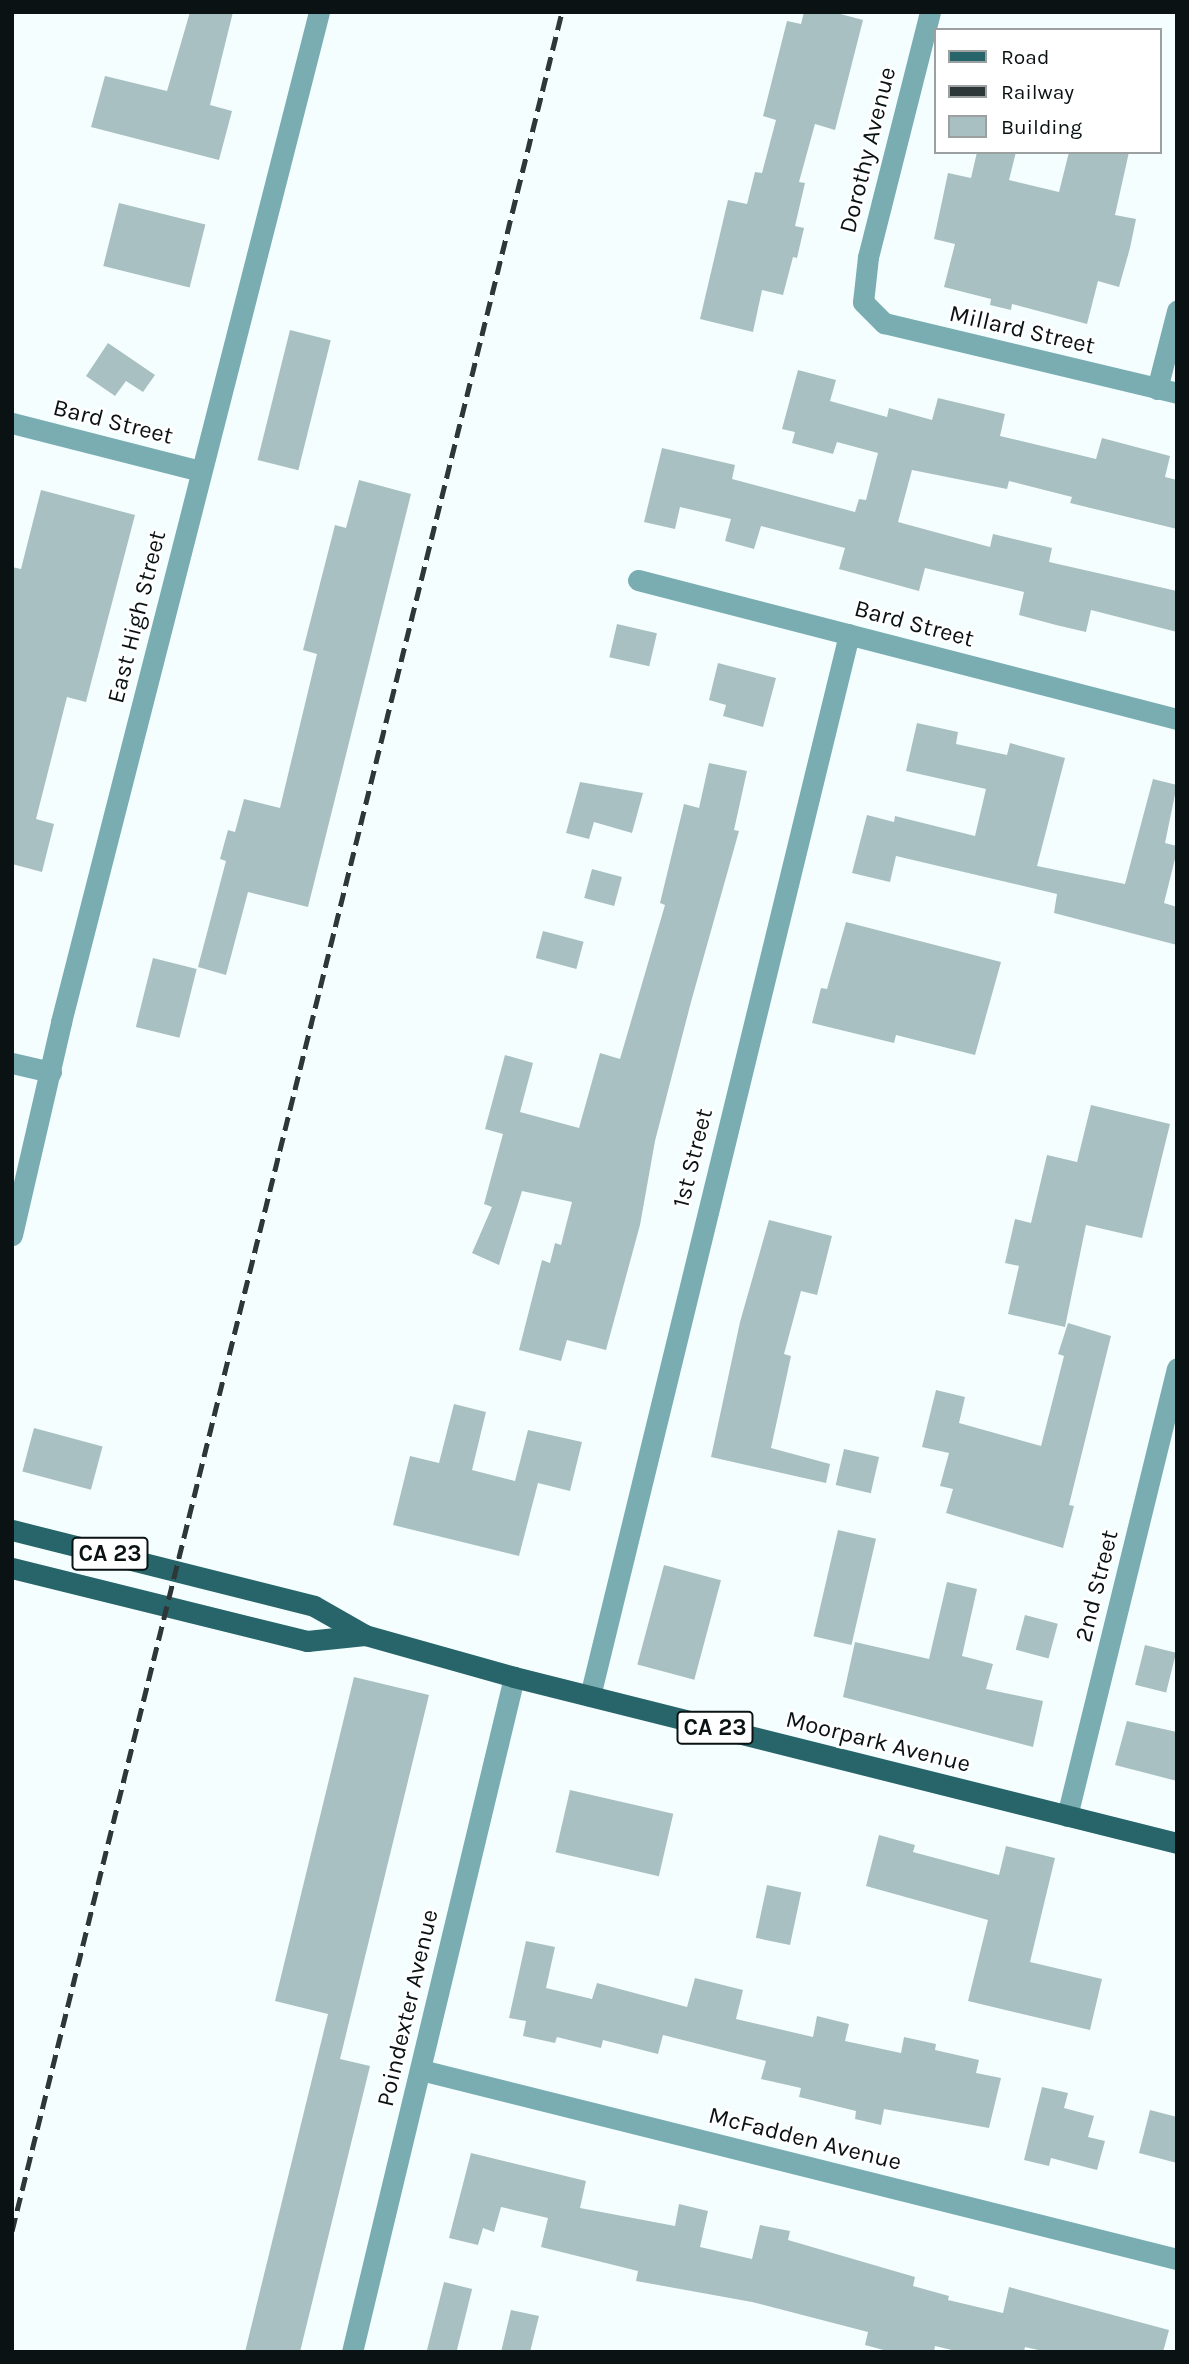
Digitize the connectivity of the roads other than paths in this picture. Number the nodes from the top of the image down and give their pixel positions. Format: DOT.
graph roads {
  1 [pos="318,12"];
  2 [pos="930,12"];
  3 [pos="863,302"];
  4 [pos="1177,310"];
  5 [pos="1167,391"];
  6 [pos="12,423"];
  7 [pos="201,471"];
  8 [pos="638,580"];
  9 [pos="849,634"];
  10 [pos="1177,719"];
  11 [pos="12,1063"];
  12 [pos="51,1072"];
  13 [pos="12,1235"];
  14 [pos="1177,1368"];
  15 [pos="12,1530"];
  16 [pos="12,1568"];
  17 [pos="365,1635"];
  18 [pos="514,1676"];
  19 [pos="590,1696"];
  20 [pos="1067,1816"];
  21 [pos="1177,1843"];
  22 [pos="421,2070"];
  23 [pos="1177,2259"];
  24 [pos="352,2352"];
  1 -- 7 [label="street, East High Street"];
  2 -- 3 [label="street, Dorothy Avenue"];
  3 -- 5 [label="street, Millard Street"];
  4 -- 5 [label="street"];
  6 -- 7 [label="street, Bard Street"];
  7 -- 12 [label="street, East High Street"];
  8 -- 9 [label="street, Bard Street"];
  9 -- 10 [label="street, Bard Street"];
  9 -- 19 [label="street, 1st Street"];
  11 -- 12 [label="street"];
  12 -- 13 [label="street, East High Street"];
  14 -- 20 [label="street, 2nd Street"];
  15 -- 17 [label="main road, Moorpark Avenue / CA 23"];
  16 -- 17 [label="main road, Moorpark Avenue / CA 23"];
  17 -- 18 [label="main road, Moorpark Avenue / CA 23"];
  18 -- 19 [label="main road, Moorpark Avenue / CA 23"];
  18 -- 22 [label="street, Poindexter Avenue"];
  19 -- 20 [label="main road, Moorpark Avenue / CA 23"];
  20 -- 21 [label="main road, Moorpark Avenue / CA 23"];
  22 -- 23 [label="street, McFadden Avenue"];
  22 -- 24 [label="street, Poindexter Avenue"];
}
